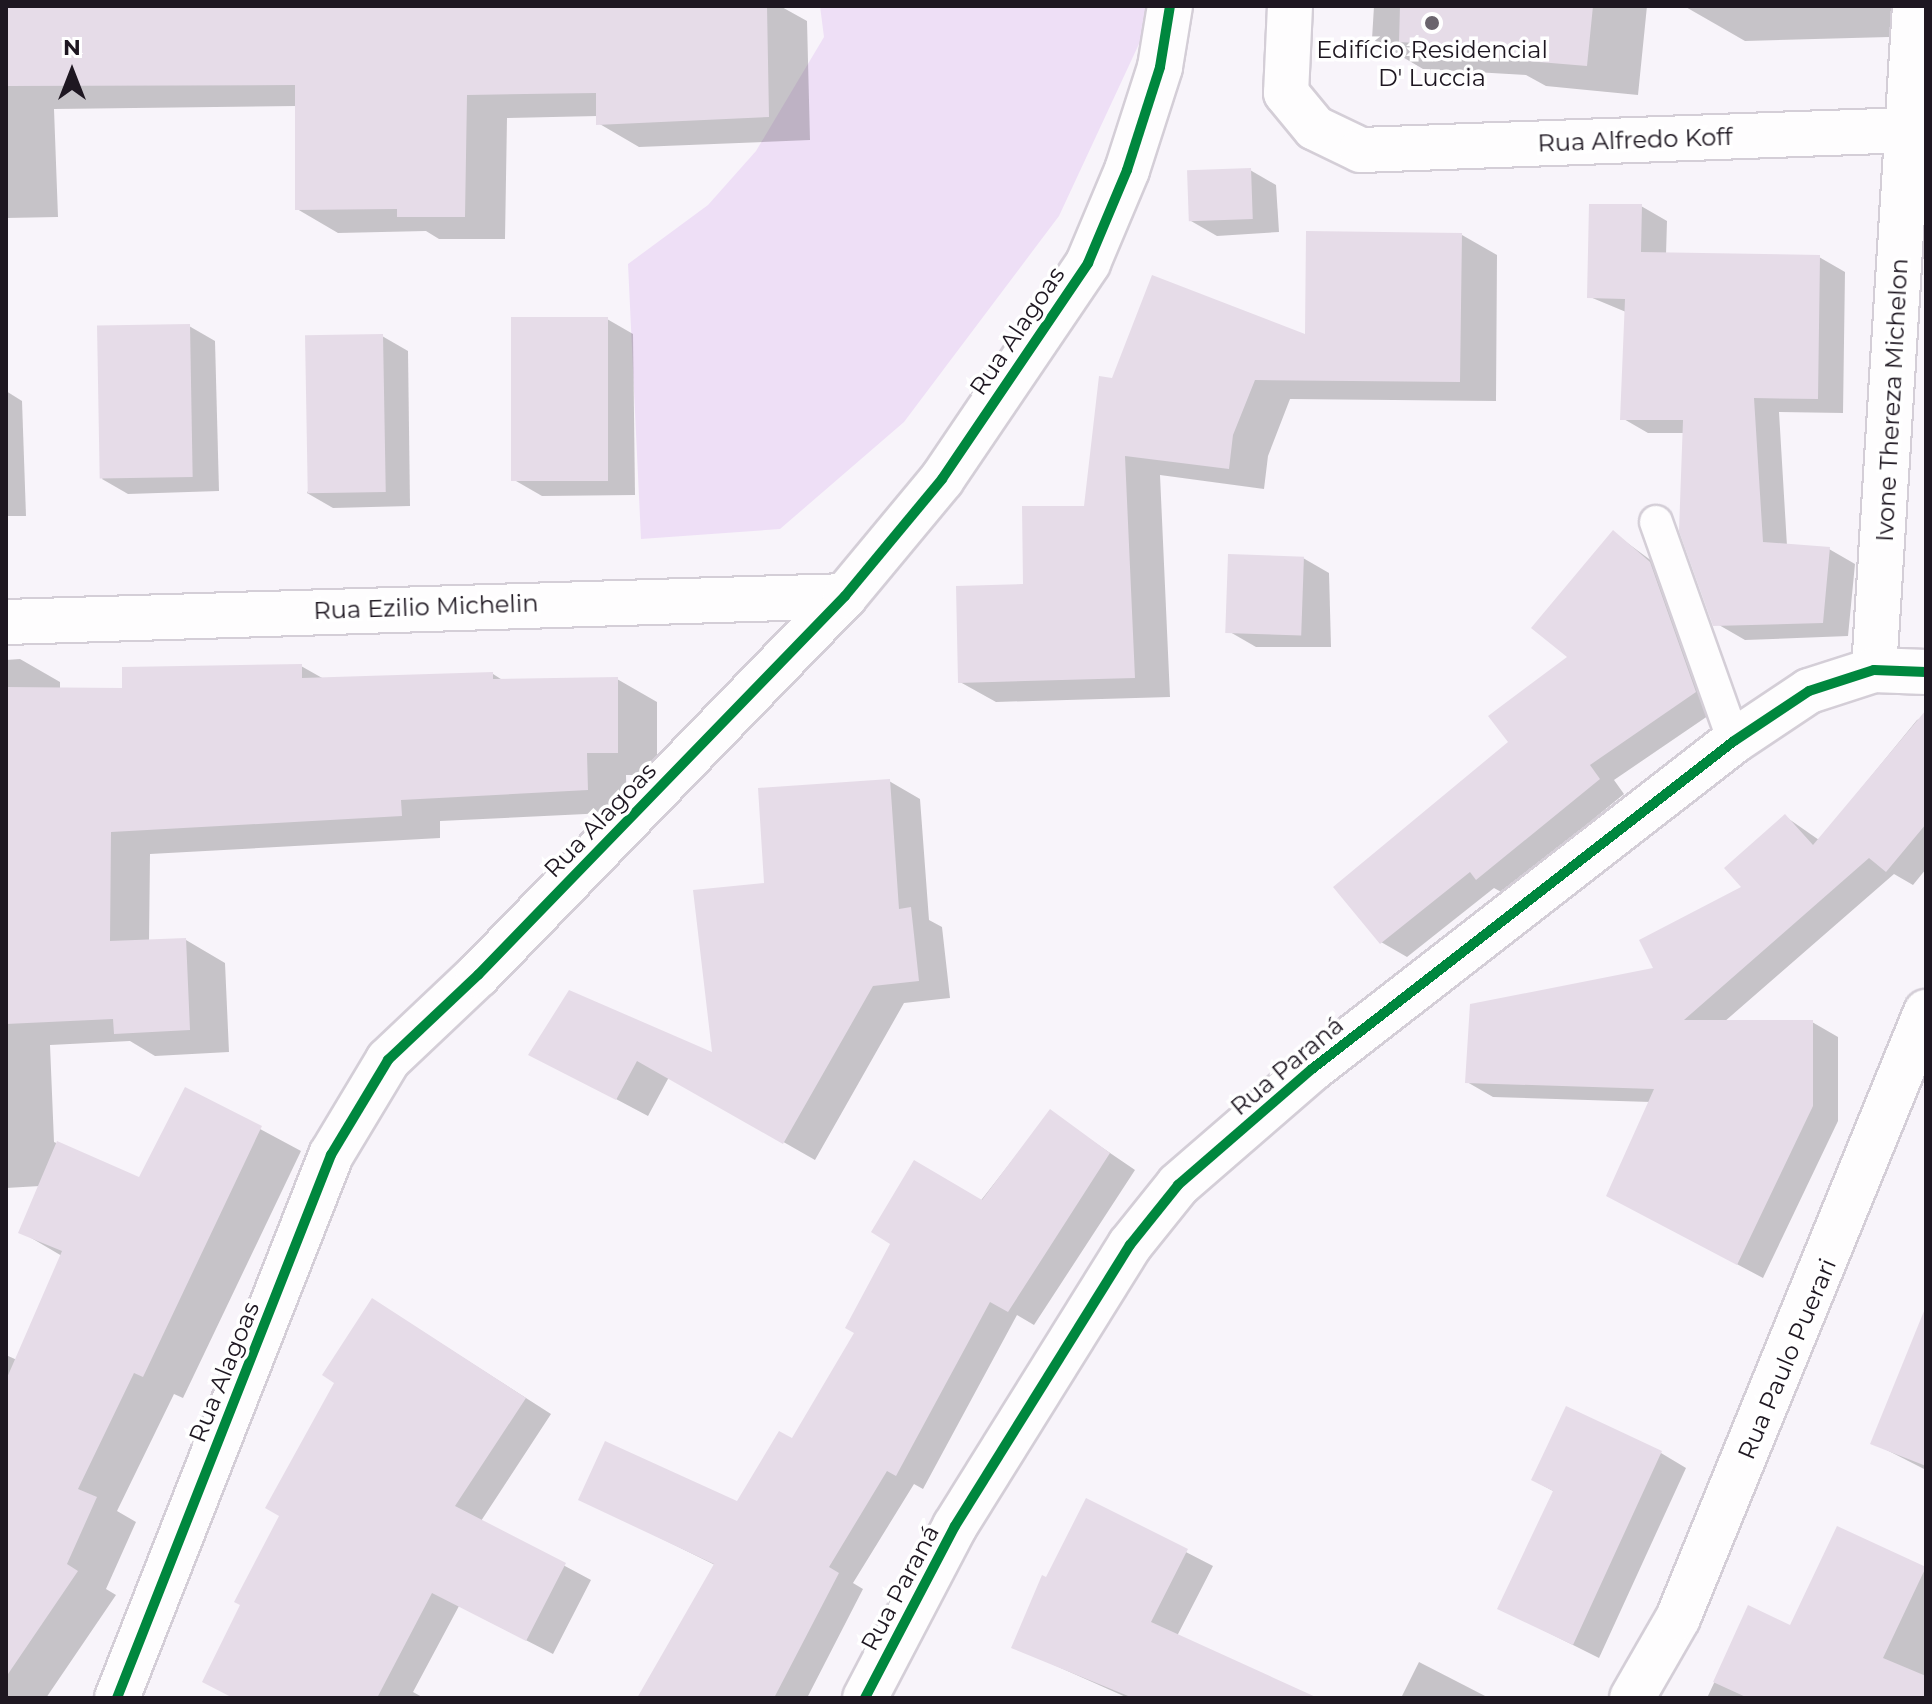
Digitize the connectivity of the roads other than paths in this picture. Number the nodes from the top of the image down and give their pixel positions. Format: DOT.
graph roads {
  1 [pos="1170,6"];
  2 [pos="1290,6"];
  3 [pos="1915,6"];
  4 [pos="1908,130"];
  5 [pos="1656,522"];
  6 [pos="845,596"];
  7 [pos="6,622"];
  8 [pos="1874,670"];
  9 [pos="1926,672"];
  10 [pos="1734,741"];
  11 [pos="1926,1012"];
  12 [pos="117,1698"];
  13 [pos="865,1698"];
  14 [pos="1632,1698"];
  1 -- 6 [label="street, Rua Alagoas"];
  2 -- 4 [label="street, Rua Alfredo Koff"];
  3 -- 4 [label="street, Ivone Thereza Michelon"];
  4 -- 8 [label="street, Ivone Thereza Michelon"];
  5 -- 10 [label="lane"];
  6 -- 7 [label="street, Rua Ezilio Michelin"];
  6 -- 12 [label="street, Rua Alagoas"];
  8 -- 9 [label="street, Rua Paraná"];
  8 -- 10 [label="street, Rua Paraná"];
  10 -- 13 [label="street, Rua Paraná"];
  11 -- 14 [label="street, Rua Paulo Puerari"];
}
